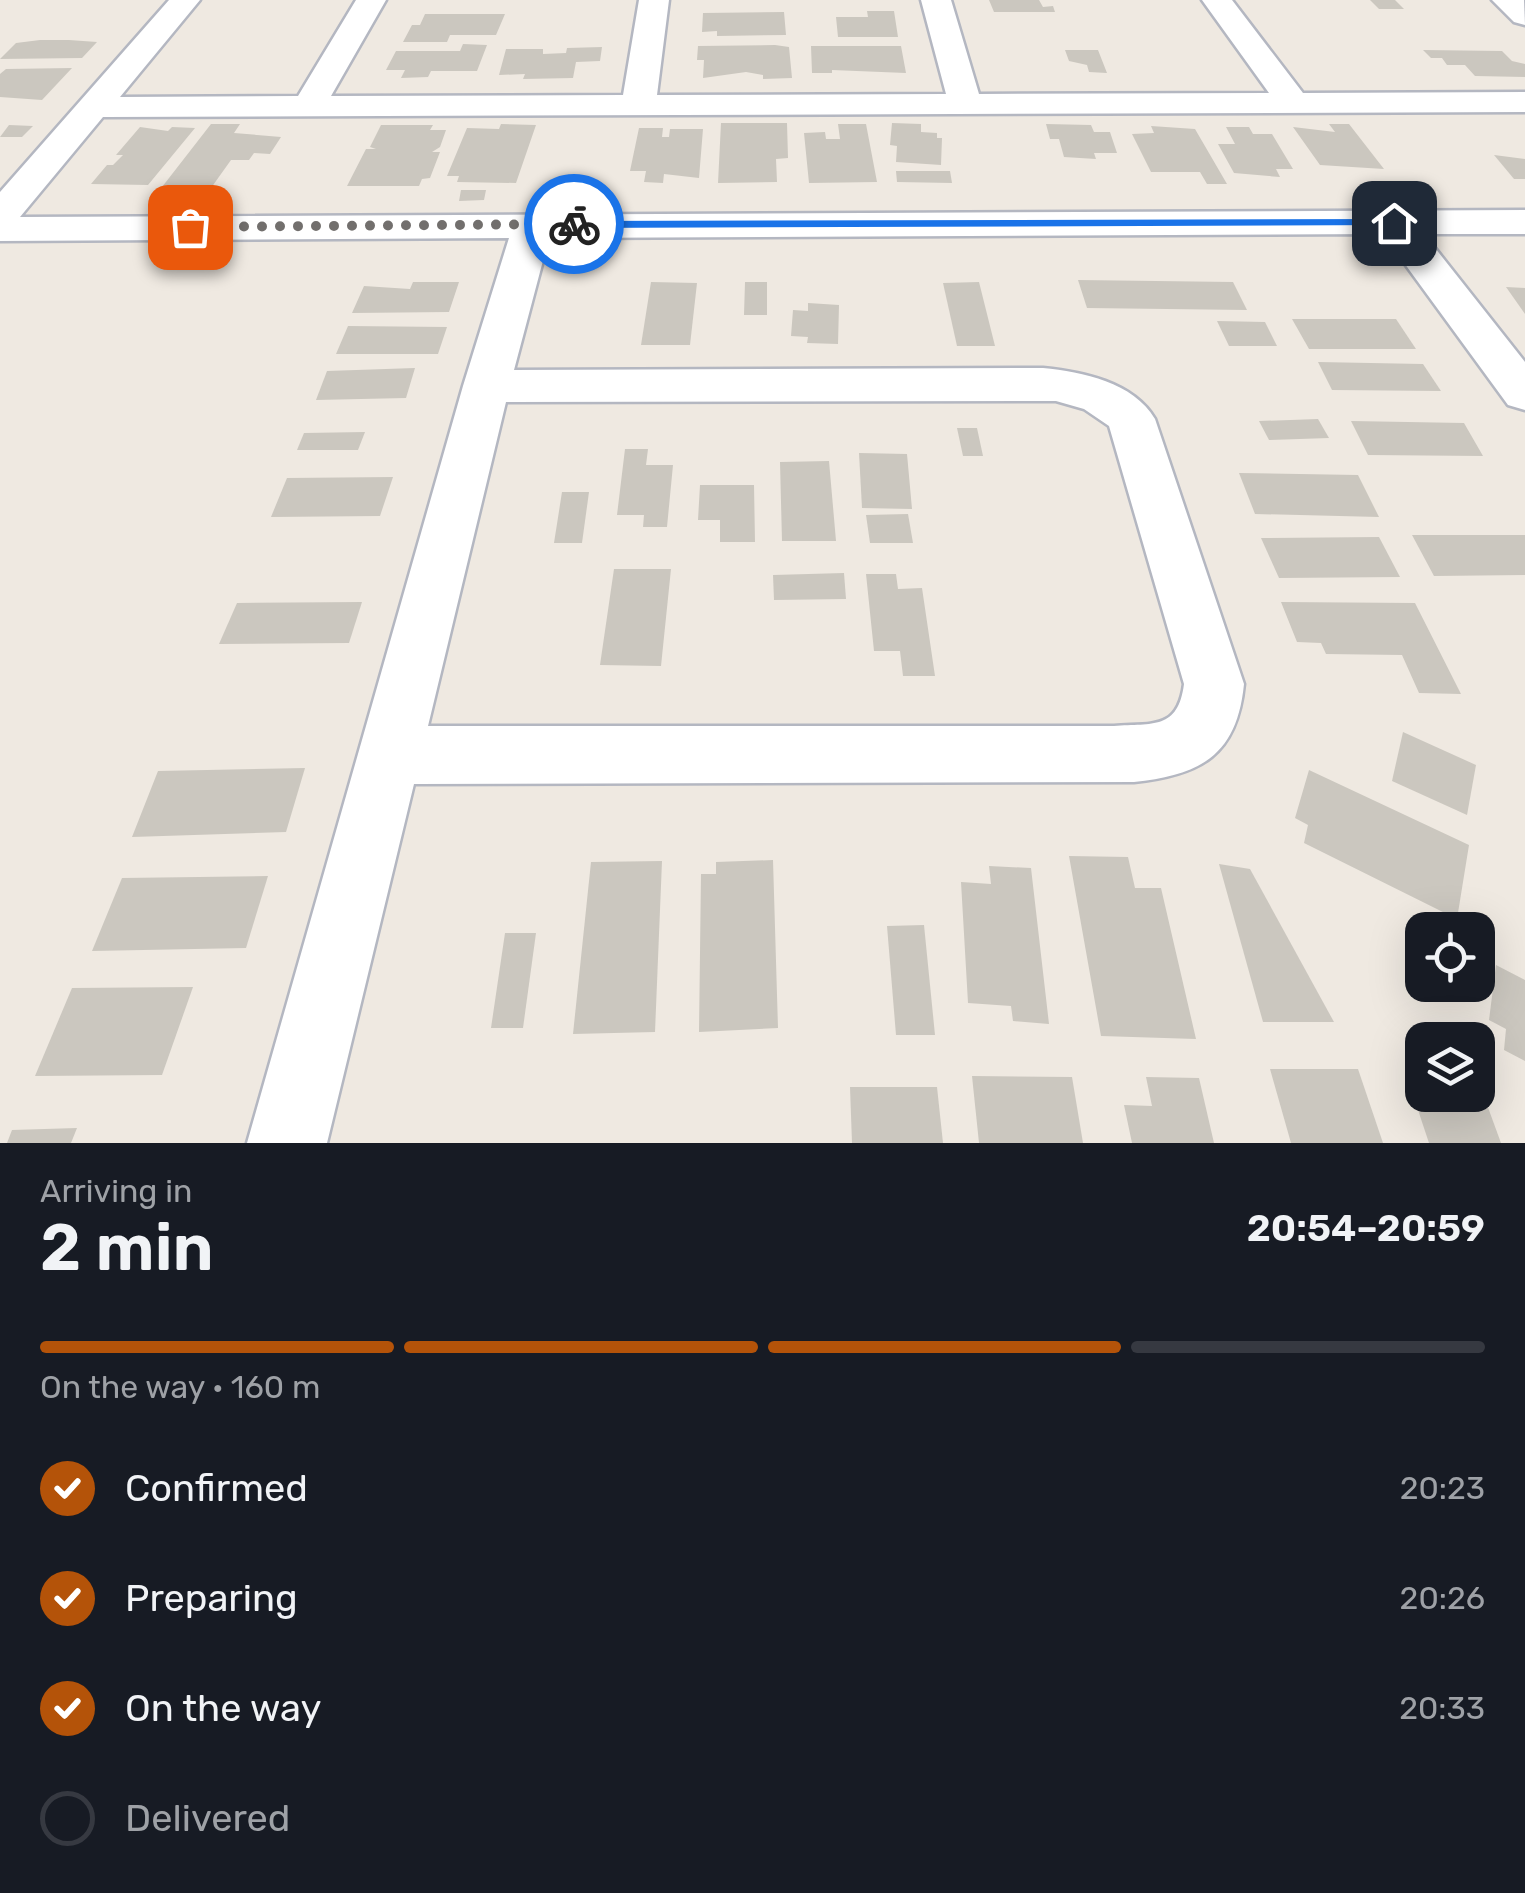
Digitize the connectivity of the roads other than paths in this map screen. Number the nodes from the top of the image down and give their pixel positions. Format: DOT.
graph roads {
  1 [pos="185,0"];
  2 [pos="371,0"];
  3 [pos="654,0"];
  4 [pos="936,0"];
  5 [pos="1217,0"];
  6 [pos="1507,0"];
  7 [pos="1525,16"];
  8 [pos="964,102"];
  9 [pos="1292,102"];
  10 [pos="1525,102"];
  11 [pos="308,107"];
  12 [pos="638,107"];
  13 [pos="95,108"];
  14 [pos="0,216"];
  15 [pos="1525,222"];
  16 [pos="1394,223"];
  17 [pos="532,224"];
  18 [pos="0,229"];
  19 [pos="486,386"];
  20 [pos="1522,386"];
  21 [pos="388,755"];
  22 [pos="287,1143"];
  1 -- 13 [label="street"];
  2 -- 11 [label="street"];
  3 -- 12 [label="street"];
  4 -- 8 [label="street"];
  5 -- 9 [label="street"];
  6 -- 7 [label="street"];
  8 -- 9 [label="street"];
  8 -- 12 [label="street"];
  9 -- 10 [label="street"];
  11 -- 12 [label="street"];
  11 -- 13 [label="street"];
  13 -- 14 [label="street"];
  15 -- 16 [label="street"];
  16 -- 17 [label="street"];
  16 -- 20 [label="street"];
  17 -- 18 [label="street"];
  17 -- 19 [label="street"];
  19 -- 21 [label="street"];
  19 -- 21 [label="street"];
  21 -- 22 [label="street"];
}
